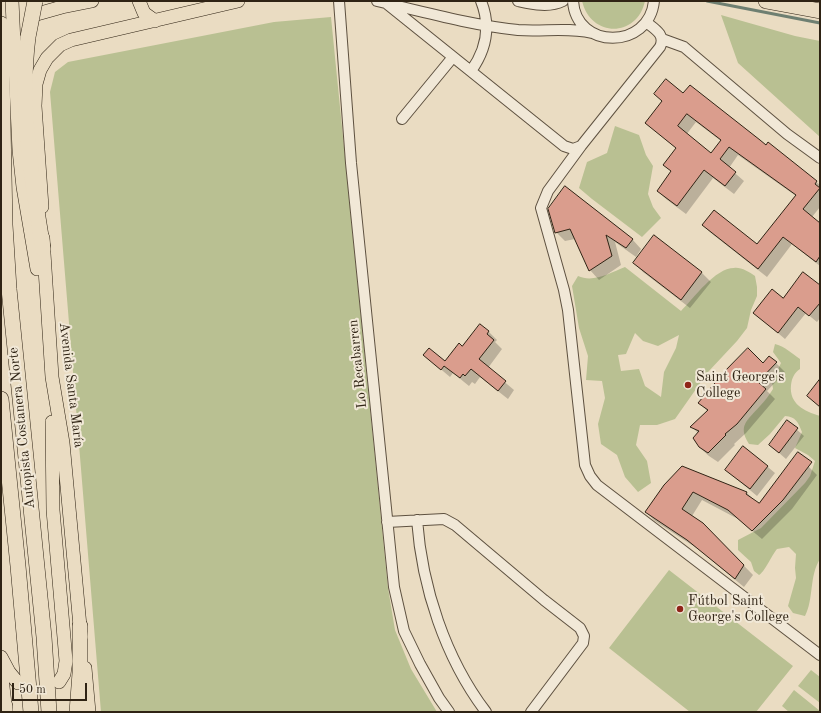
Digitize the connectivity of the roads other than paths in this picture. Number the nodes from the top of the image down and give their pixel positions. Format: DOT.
graph roads {
  1 [pos="12,1"];
  2 [pos="92,1"];
  3 [pos="139,1"];
  4 [pos="238,1"];
  5 [pos="339,1"];
  6 [pos="481,1"];
  7 [pos="518,1"];
  8 [pos="563,1"];
  9 [pos="573,1"];
  10 [pos="654,1"];
  11 [pos="766,1"];
  12 [pos="382,2"];
  13 [pos="36,8"];
  14 [pos="820,11"];
  15 [pos="155,21"];
  16 [pos="646,22"];
  17 [pos="1,24"];
  18 [pos="486,26"];
  19 [pos="592,32"];
  20 [pos="662,39"];
  21 [pos="453,57"];
  22 [pos="471,71"];
  23 [pos="402,119"];
  24 [pos="581,146"];
  25 [pos="820,158"];
  26 [pos="43,249"];
  27 [pos="46,301"];
  28 [pos="52,376"];
  29 [pos="1,399"];
  30 [pos="417,520"];
  31 [pos="388,522"];
  32 [pos="80,626"];
  33 [pos="820,654"];
  34 [pos="1,657"];
  35 [pos="1,670"];
  36 [pos="59,682"];
  37 [pos="18,683"];
  38 [pos="6,710"];
  39 [pos="31,712"];
  40 [pos="49,712"];
  41 [pos="77,712"];
  42 [pos="89,712"];
  43 [pos="449,712"];
  44 [pos="486,712"];
  45 [pos="531,712"];
  1 -- 27 [label="main road"];
  2 -- 13 [label="main road"];
  3 -- 15 [label="main road"];
  4 -- 15 [label="main road"];
  5 -- 31 [label="street, Lo Recabarren"];
  6 -- 18 [label="street"];
  7 -- 8 [label="street"];
  9 -- 19 [label="street"];
  10 -- 16 [label="street"];
  11 -- 14 [label="highway"];
  12 -- 18 [label="street"];
  12 -- 21 [label="street"];
  13 -- 26 [label="highway, bridge"];
  15 -- 26 [label="main road, Avenida Santa María"];
  16 -- 19 [label="street"];
  16 -- 20 [label="street"];
  17 -- 40 [label="highway, Autopista Costanera Norte"];
  18 -- 19 [label="street"];
  18 -- 22 [label="street"];
  20 -- 24 [label="street"];
  20 -- 25 [label="street"];
  21 -- 22 [label="street"];
  21 -- 23 [label="street"];
  22 -- 24 [label="street"];
  24 -- 33 [label="street"];
  26 -- 27 [label="main road, Avenida Santa María"];
  27 -- 28 [label="main road, Avenida Santa María"];
  28 -- 32 [label="main road, Avenida Santa María"];
  28 -- 36 [label="main road"];
  29 -- 39 [label="highway, Autopista Costanera Norte"];
  30 -- 31 [label="street"];
  30 -- 44 [label="street"];
  30 -- 45 [label="street"];
  31 -- 43 [label="street, Lo Recabarren"];
  32 -- 41 [label="highway"];
  32 -- 42 [label="main road, Avenida Santa María"];
  34 -- 37 [label="main road"];
  35 -- 38 [label="main road"];
}
